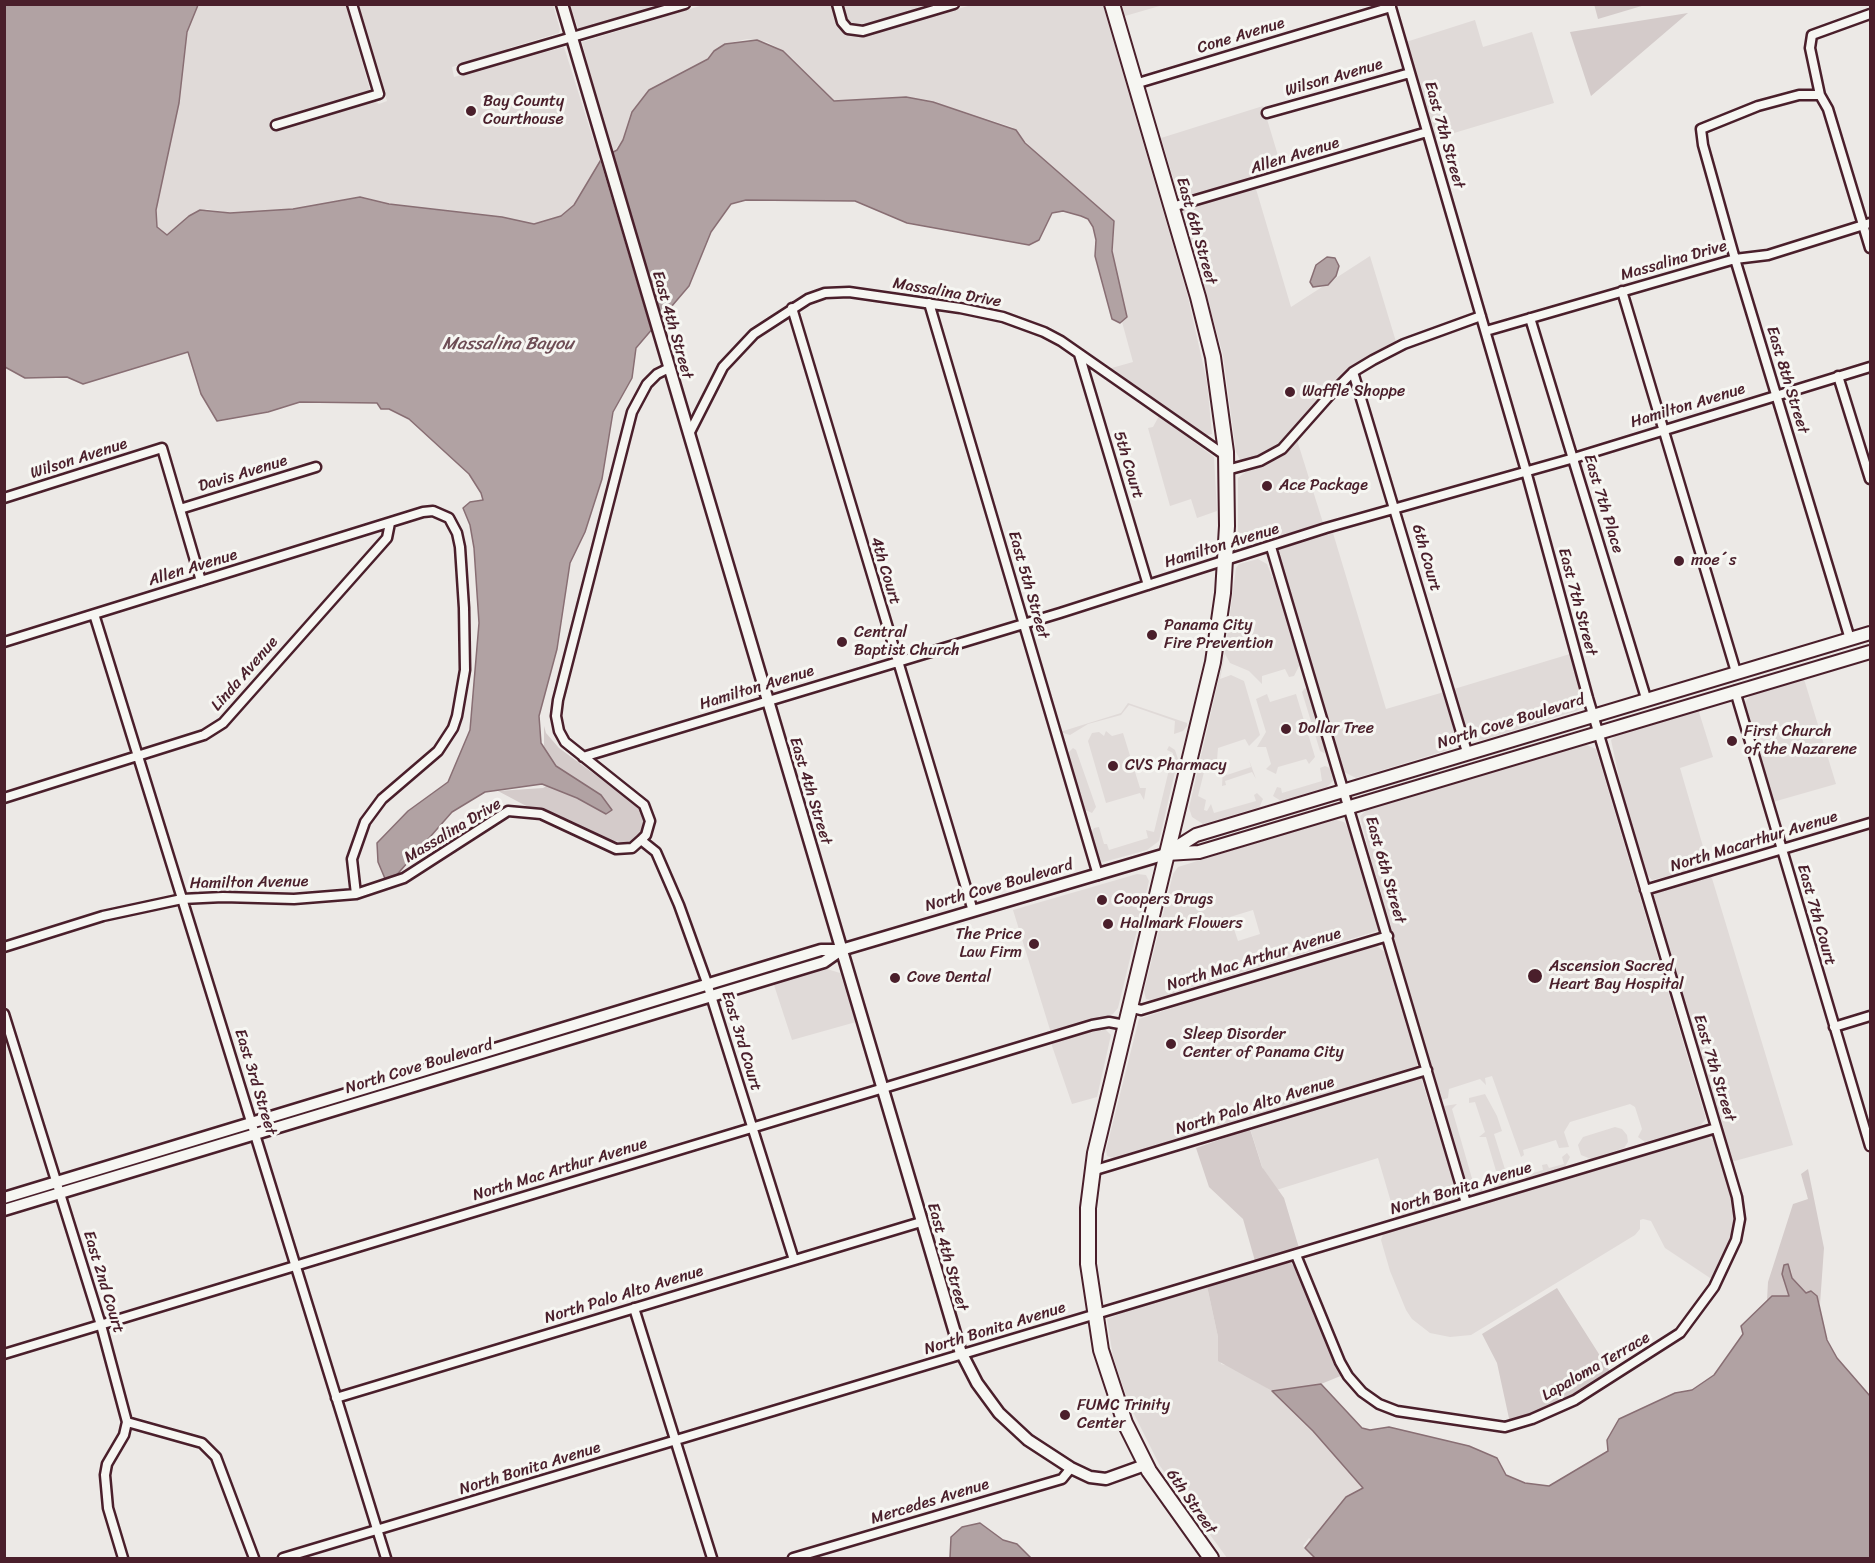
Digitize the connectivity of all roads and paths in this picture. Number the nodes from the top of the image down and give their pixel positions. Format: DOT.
graph roads {
  1 [pos="352,4"];
  2 [pos="562,4"];
  3 [pos="685,4"];
  4 [pos="837,4"];
  5 [pos="954,4"];
  6 [pos="1112,4"];
  7 [pos="1391,6"];
  8 [pos="1870,14"];
  9 [pos="572,38"];
  10 [pos="463,69"];
  11 [pos="1410,73"];
  12 [pos="1135,84"];
  13 [pos="1820,94"];
  14 [pos="1267,113"];
  15 [pos="276,125"];
  16 [pos="1427,132"];
  17 [pos="1172,207"];
  18 [pos="1867,224"];
  19 [pos="1870,248"];
  20 [pos="1735,259"];
  21 [pos="1622,291"];
  22 [pos="929,303"];
  23 [pos="792,308"];
  24 [pos="1481,316"];
  25 [pos="1530,318"];
  26 [pos="1486,331"];
  27 [pos="1079,354"];
  28 [pos="1870,367"];
  29 [pos="669,368"];
  30 [pos="1353,372"];
  31 [pos="1838,376"];
  32 [pos="1775,396"];
  33 [pos="1664,429"];
  34 [pos="689,434"];
  35 [pos="1574,458"];
  36 [pos="1227,463"];
  37 [pos="316,467"];
  38 [pos="1526,471"];
  39 [pos="1870,479"];
  40 [pos="4,498"];
  41 [pos="180,509"];
  42 [pos="1396,510"];
  43 [pos="390,523"];
  44 [pos="1271,547"];
  45 [pos="1226,561"];
  46 [pos="201,581"];
  47 [pos="1148,585"];
  48 [pos="94,614"];
  49 [pos="1024,624"];
  50 [pos="1870,633"];
  51 [pos="1850,639"];
  52 [pos="4,642"];
  53 [pos="1870,652"];
  54 [pos="896,662"];
  55 [pos="1736,672"];
  56 [pos="1777,679"];
  57 [pos="1736,691"];
  58 [pos="1646,698"];
  59 [pos="767,700"];
  60 [pos="1685,706"];
  61 [pos="1593,715"];
  62 [pos="1598,732"];
  63 [pos="1467,752"];
  64 [pos="138,756"];
  65 [pos="583,757"];
  66 [pos="1344,790"];
  67 [pos="4,798"];
  68 [pos="1349,807"];
  69 [pos="1870,823"];
  70 [pos="641,840"];
  71 [pos="1782,850"];
  72 [pos="1166,854"];
  73 [pos="1098,875"];
  74 [pos="1645,890"];
  75 [pos="356,894"];
  76 [pos="182,899"];
  77 [pos="973,911"];
  78 [pos="1388,936"];
  79 [pos="4,947"];
  80 [pos="841,950"];
  81 [pos="708,985"];
  82 [pos="711,996"];
  83 [pos="1129,1007"];
  84 [pos="4,1014"];
  85 [pos="1870,1016"];
  86 [pos="1125,1025"];
  87 [pos="1834,1027"];
  88 [pos="476,1055"];
  89 [pos="480,1066"];
  90 [pos="1427,1070"];
  91 [pos="882,1089"];
  92 [pos="252,1123"];
  93 [pos="752,1127"];
  94 [pos="1716,1128"];
  95 [pos="255,1135"];
  96 [pos="1870,1146"];
  97 [pos="1092,1172"];
  98 [pos="57,1182"];
  99 [pos="60,1194"];
  100 [pos="4,1198"];
  101 [pos="1466,1203"];
  102 [pos="1740,1207"];
  103 [pos="4,1210"];
  104 [pos="921,1222"];
  105 [pos="1296,1255"];
  106 [pos="794,1260"];
  107 [pos="295,1266"];
  108 [pos="634,1308"];
  109 [pos="1094,1315"];
  110 [pos="101,1325"];
  111 [pos="4,1354"];
  112 [pos="962,1355"];
  113 [pos="336,1398"];
  114 [pos="128,1422"];
  115 [pos="675,1440"];
  116 [pos="1145,1465"];
  117 [pos="1071,1468"];
  118 [pos="377,1530"];
  119 [pos="123,1558"];
  120 [pos="254,1558"];
  121 [pos="283,1558"];
  122 [pos="386,1558"];
  123 [pos="712,1558"];
  124 [pos="793,1558"];
  125 [pos="1211,1558"];
  1 -- 15 [label="street"];
  2 -- 9 [label="street, East 4th Street"];
  3 -- 9 [label="street"];
  4 -- 5 [label="street"];
  6 -- 12 [label="main road, East 6th Street"];
  7 -- 11 [label="street, East 7th Street"];
  7 -- 12 [label="street, Cone Avenue"];
  8 -- 13 [label="street"];
  9 -- 10 [label="street"];
  9 -- 29 [label="street, East 4th Street"];
  11 -- 14 [label="street, Wilson Avenue"];
  11 -- 16 [label="street, East 7th Street"];
  12 -- 17 [label="main road, East 6th Street"];
  13 -- 18 [label="street"];
  13 -- 20 [label="street, East 8th Street"];
  16 -- 17 [label="street, Allen Avenue"];
  16 -- 24 [label="street, East 7th Street"];
  17 -- 36 [label="main road, East 6th Street"];
  18 -- 19 [label="street"];
  18 -- 20 [label="street, Massalina Drive"];
  20 -- 21 [label="street, Massalina Drive"];
  20 -- 32 [label="street, East 8th Street"];
  21 -- 25 [label="street, Massalina Drive"];
  21 -- 33 [label="street"];
  22 -- 23 [label="street, Massalina Drive"];
  22 -- 27 [label="street, Massalina Drive"];
  22 -- 49 [label="street, East 5th Street"];
  23 -- 34 [label="street, Massalina Drive"];
  23 -- 54 [label="street, 4th Court"];
  24 -- 26 [label="street, East 7th Street"];
  24 -- 30 [label="street"];
  25 -- 26 [label="street, Massalina Drive"];
  25 -- 35 [label="street, East 7th Place"];
  26 -- 38 [label="street, East 7th Street"];
  27 -- 36 [label="street, Massalina Drive"];
  27 -- 47 [label="street, 5th Court"];
  28 -- 31 [label="street, Hamilton Avenue"];
  29 -- 34 [label="street, East 4th Street"];
  29 -- 65 [label="street"];
  30 -- 36 [label="street"];
  30 -- 42 [label="street, 6th Court"];
  31 -- 32 [label="street, Hamilton Avenue"];
  31 -- 39 [label="street"];
  32 -- 33 [label="street, Hamilton Avenue"];
  32 -- 51 [label="street, East 8th Street"];
  33 -- 35 [label="street, Hamilton Avenue"];
  33 -- 55 [label="street"];
  34 -- 59 [label="street, East 4th Street"];
  35 -- 38 [label="street, Hamilton Avenue"];
  35 -- 58 [label="street, East 7th Place"];
  36 -- 45 [label="main road, East 6th Street"];
  37 -- 41 [label="street, Davis Avenue"];
  38 -- 42 [label="street, Hamilton Avenue"];
  38 -- 61 [label="street, East 7th Street"];
  40 -- 41 [label="street, Wilson Avenue"];
  41 -- 46 [label="street"];
  42 -- 44 [label="street, Hamilton Avenue"];
  42 -- 63 [label="street, 6th Court"];
  43 -- 46 [label="street, Allen Avenue"];
  43 -- 64 [label="street, Linda Avenue"];
  43 -- 75 [label="street"];
  44 -- 45 [label="street, Hamilton Avenue"];
  44 -- 66 [label="street, East 6th Street"];
  45 -- 47 [label="street, Hamilton Avenue"];
  45 -- 72 [label="main road, East 6th Street"];
  46 -- 48 [label="street, Allen Avenue"];
  47 -- 49 [label="street, Hamilton Avenue"];
  48 -- 52 [label="street, Allen Avenue"];
  48 -- 64 [label="street, East 3rd Street"];
  49 -- 54 [label="street, Hamilton Avenue"];
  49 -- 73 [label="street, East 5th Street"];
  50 -- 51 [label="main road, North Cove Boulevard"];
  51 -- 55 [label="main road, North Cove Boulevard"];
  51 -- 56 [label="main road"];
  53 -- 56 [label="main road, North Cove Boulevard"];
  54 -- 59 [label="street, Hamilton Avenue"];
  54 -- 77 [label="street, 4th Court"];
  55 -- 58 [label="main road, North Cove Boulevard"];
  55 -- 60 [label="main road"];
  56 -- 57 [label="main road, North Cove Boulevard"];
  57 -- 60 [label="main road, North Cove Boulevard"];
  57 -- 71 [label="street, East 7th Court"];
  58 -- 61 [label="main road, North Cove Boulevard"];
  59 -- 65 [label="street, Hamilton Avenue"];
  59 -- 80 [label="street, East 4th Street"];
  60 -- 62 [label="main road, North Cove Boulevard"];
  61 -- 62 [label="street, East 7th Street"];
  61 -- 63 [label="main road, North Cove Boulevard"];
  62 -- 68 [label="main road, North Cove Boulevard"];
  62 -- 74 [label="street, East 7th Street"];
  63 -- 66 [label="main road, North Cove Boulevard"];
  64 -- 67 [label="street, Linda Avenue"];
  64 -- 76 [label="street, East 3rd Street"];
  65 -- 70 [label="street"];
  66 -- 68 [label="street, East 6th Street"];
  66 -- 72 [label="main road, North Cove Boulevard"];
  68 -- 72 [label="main road, North Cove Boulevard"];
  68 -- 78 [label="street, East 6th Street"];
  69 -- 71 [label="street, North Macarthur Avenue"];
  70 -- 75 [label="street, Massalina Drive"];
  70 -- 81 [label="street, East 3rd Court"];
  71 -- 74 [label="street, North Macarthur Avenue"];
  71 -- 87 [label="street, East 7th Court"];
  72 -- 73 [label="street, North Cove Boulevard"];
  72 -- 83 [label="main road, East 6th Street"];
  73 -- 77 [label="street, North Cove Boulevard"];
  74 -- 94 [label="street, East 7th Street"];
  75 -- 76 [label="street, Hamilton Avenue"];
  76 -- 79 [label="street, Hamilton Avenue"];
  76 -- 92 [label="street, East 3rd Street"];
  77 -- 80 [label="street, North Cove Boulevard"];
  78 -- 83 [label="street, North Mac Arthur Avenue"];
  78 -- 90 [label="street, East 6th Street"];
  80 -- 81 [label="street, North Cove Boulevard"];
  80 -- 82 [label="street, North Cove Boulevard"];
  80 -- 91 [label="street, East 4th Street"];
  81 -- 82 [label="street, East 3rd Court"];
  81 -- 88 [label="street, North Cove Boulevard"];
  82 -- 89 [label="street, North Cove Boulevard"];
  82 -- 93 [label="street, East 3rd Court"];
  83 -- 86 [label="main road, 6th Street"];
  84 -- 98 [label="street, East 2nd Court"];
  85 -- 87 [label="street"];
  86 -- 91 [label="street, North Mac Arthur Avenue"];
  86 -- 97 [label="main road, 6th Street"];
  87 -- 96 [label="street, East 7th Court"];
  88 -- 89 [label="street"];
  88 -- 92 [label="street, North Cove Boulevard"];
  89 -- 95 [label="street, North Cove Boulevard"];
  90 -- 97 [label="street, North Palo Alto Avenue"];
  90 -- 101 [label="street, East 6th Street"];
  91 -- 93 [label="street, North Mac Arthur Avenue"];
  91 -- 104 [label="street, East 4th Street"];
  92 -- 95 [label="street, East 3rd Street"];
  92 -- 98 [label="street, North Cove Boulevard"];
  93 -- 106 [label="street, East 3rd Court"];
  93 -- 107 [label="street, North Mac Arthur Avenue"];
  94 -- 101 [label="street, North Bonita Avenue"];
  94 -- 102 [label="street, East 7th Street"];
  95 -- 99 [label="street, North Cove Boulevard"];
  95 -- 107 [label="street, East 3rd Street"];
  97 -- 109 [label="main road, 6th Street"];
  98 -- 99 [label="street, East 2nd Court"];
  98 -- 100 [label="street, North Cove Boulevard"];
  99 -- 103 [label="street, North Cove Boulevard"];
  99 -- 110 [label="street, East 2nd Court"];
  101 -- 105 [label="street, North Bonita Avenue"];
  102 -- 105 [label="street, Lapaloma Terrace"];
  104 -- 106 [label="street, North Palo Alto Avenue"];
  104 -- 112 [label="street, East 4th Street"];
  105 -- 109 [label="street, North Bonita Avenue"];
  106 -- 108 [label="street, North Palo Alto Avenue"];
  107 -- 110 [label="street, North Mac Arthur Avenue"];
  107 -- 113 [label="street, East 3rd Street"];
  108 -- 113 [label="street, North Palo Alto Avenue"];
  108 -- 115 [label="street"];
  109 -- 112 [label="street, North Bonita Avenue"];
  109 -- 116 [label="main road, 6th Street"];
  110 -- 111 [label="street, North Mac Arthur Avenue"];
  110 -- 114 [label="street, East 2nd Court"];
  112 -- 115 [label="street, North Bonita Avenue"];
  112 -- 117 [label="street, East 4th Street"];
  113 -- 118 [label="street, East 3rd Street"];
  114 -- 119 [label="street"];
  114 -- 120 [label="street"];
  115 -- 118 [label="street, North Bonita Avenue"];
  115 -- 123 [label="street"];
  116 -- 117 [label="street, East 4th Street"];
  116 -- 125 [label="main road, 6th Street"];
  117 -- 124 [label="street, Mercedes Avenue"];
  118 -- 121 [label="street, North Bonita Avenue"];
  118 -- 122 [label="street, East 3rd Street"];
}
